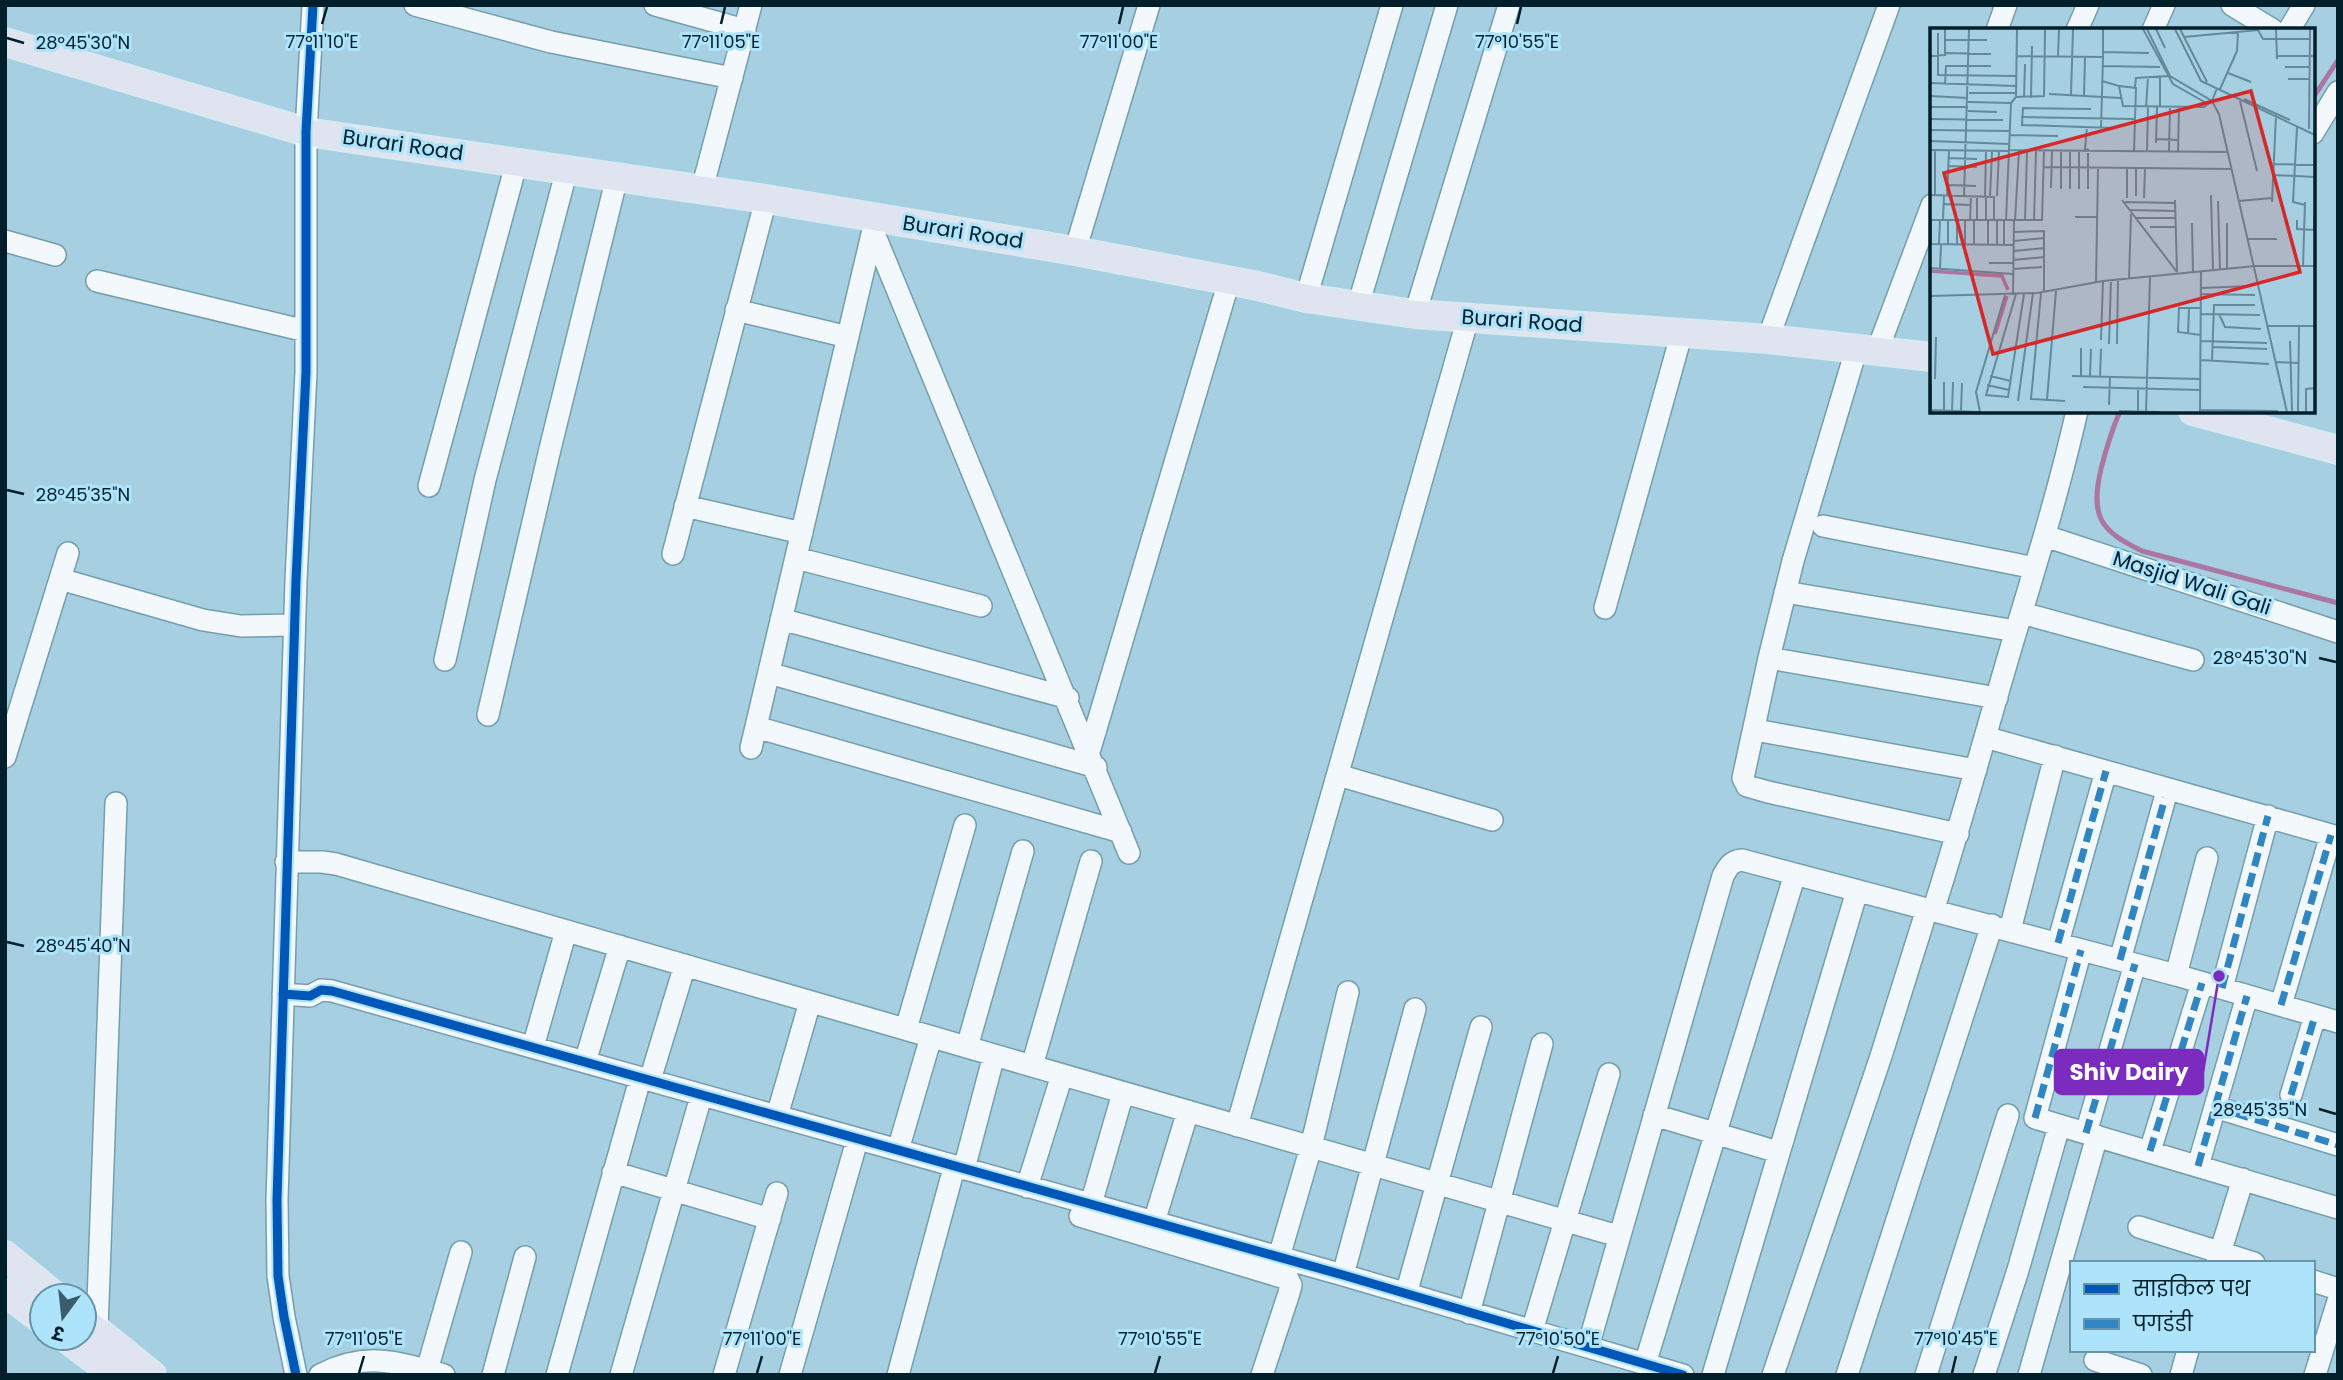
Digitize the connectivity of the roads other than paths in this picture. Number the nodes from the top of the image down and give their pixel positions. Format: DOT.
graph roads {
  1 [pos="313,5"];
  2 [pos="415,5"];
  3 [pos="655,5"];
  4 [pos="751,5"];
  5 [pos="1149,5"];
  6 [pos="1392,5"];
  7 [pos="1447,5"];
  8 [pos="1509,5"];
  9 [pos="1889,5"];
  10 [pos="2006,5"];
  11 [pos="2088,5"];
  12 [pos="2164,5"];
  13 [pos="2232,5"];
  14 [pos="2304,5"];
  15 [pos="1998,28"];
  16 [pos="2078,28"];
  17 [pos="2154,28"];
  18 [pos="2270,28"];
  19 [pos="2290,28"];
  20 [pos="745,30"];
  21 [pos="5,42"];
  22 [pos="732,78"];
  23 [pos="2338,92"];
  24 [pos="2315,130"];
  25 [pos="320,134"];
  26 [pos="517,161"];
  27 [pos="567,169"];
  28 [pos="617,177"];
  29 [pos="702,189"];
  30 [pos="766,199"];
  31 [pos="1930,209"];
  32 [pos="875,225"];
  33 [pos="5,241"];
  34 [pos="1075,251"];
  35 [pos="55,255"];
  36 [pos="97,281"];
  37 [pos="1229,281"];
  38 [pos="1306,298"];
  39 [pos="1358,306"];
  40 [pos="736,310"];
  41 [pos="1415,314"];
  42 [pos="1468,318"];
  43 [pos="306,331"];
  44 [pos="1682,332"];
  45 [pos="848,337"];
  46 [pos="1768,339"];
  47 [pos="1868,348"];
  48 [pos="1930,357"];
  49 [pos="2077,413"];
  50 [pos="2200,413"];
  51 [pos="2338,450"];
  52 [pos="429,486"];
  53 [pos="685,506"];
  54 [pos="1823,526"];
  55 [pos="802,533"];
  56 [pos="2045,536"];
  57 [pos="68,552"];
  58 [pos="673,554"];
  59 [pos="796,558"];
  60 [pos="2035,568"];
  61 [pos="60,579"];
  62 [pos="1785,592"];
  63 [pos="981,606"];
  64 [pos="1605,608"];
  65 [pos="781,619"];
  66 [pos="2019,622"];
  67 [pos="294,625"];
  68 [pos="2338,632"];
  69 [pos="1769,658"];
  70 [pos="445,660"];
  71 [pos="2193,660"];
  72 [pos="769,673"];
  73 [pos="1068,698"];
  74 [pos="1997,698"];
  75 [pos="488,715"];
  76 [pos="756,727"];
  77 [pos="1755,730"];
  78 [pos="1985,737"];
  79 [pos="7,748"];
  80 [pos="751,748"];
  81 [pos="2055,756"];
  82 [pos="1093,760"];
  83 [pos="1976,769"];
  84 [pos="2106,771"];
  85 [pos="1338,775"];
  86 [pos="2165,798"];
  87 [pos="116,803"];
  88 [pos="2268,817"];
  89 [pos="1492,820"];
  90 [pos="965,825"];
  91 [pos="1121,832"];
  92 [pos="1958,834"];
  93 [pos="2334,836"];
  94 [pos="1023,851"];
  95 [pos="1129,853"];
  96 [pos="2207,858"];
  97 [pos="297,861"];
  98 [pos="1091,861"];
  99 [pos="1795,874"];
  100 [pos="1857,891"];
  101 [pos="1930,910"];
  102 [pos="2001,928"];
  103 [pos="566,931"];
  104 [pos="2058,943"];
  105 [pos="620,946"];
  106 [pos="2081,950"];
  107 [pos="2128,962"];
  108 [pos="685,965"];
  109 [pos="2176,975"];
  110 [pos="2212,985"];
  111 [pos="1348,992"];
  112 [pos="298,996"];
  113 [pos="2248,996"];
  114 [pos="810,1002"];
  115 [pos="2281,1005"];
  116 [pos="1415,1009"];
  117 [pos="2315,1016"];
  118 [pos="2338,1022"];
  119 [pos="1481,1027"];
  120 [pos="906,1029"];
  121 [pos="931,1037"];
  122 [pos="1542,1044"];
  123 [pos="533,1047"];
  124 [pos="967,1047"];
  125 [pos="994,1055"];
  126 [pos="584,1062"];
  127 [pos="1032,1066"];
  128 [pos="1062,1074"];
  129 [pos="1609,1074"];
  130 [pos="643,1085"];
  131 [pos="1123,1093"];
  132 [pos="2291,1095"];
  133 [pos="698,1107"];
  134 [pos="2215,1107"];
  135 [pos="1188,1111"];
  136 [pos="1654,1115"];
  137 [pos="2008,1115"];
  138 [pos="777,1116"];
  139 [pos="1237,1126"];
  140 [pos="2059,1126"];
  141 [pos="2092,1134"];
  142 [pos="1715,1135"];
  143 [pos="2338,1145"];
  144 [pos="1311,1147"];
  145 [pos="898,1150"];
  146 [pos="855,1152"];
  147 [pos="1777,1152"];
  148 [pos="2155,1152"];
  149 [pos="1372,1165"];
  150 [pos="2198,1166"];
  151 [pos="614,1172"];
  152 [pos="958,1174"];
  153 [pos="2243,1180"];
  154 [pos="1437,1184"];
  155 [pos="1027,1186"];
  156 [pos="675,1191"];
  157 [pos="777,1193"];
  158 [pos="1500,1202"];
  159 [pos="1091,1204"];
  160 [pos="2338,1208"];
  161 [pos="769,1219"];
  162 [pos="1566,1221"];
  163 [pos="1154,1222"];
  164 [pos="2139,1227"];
  165 [pos="1618,1236"];
  166 [pos="461,1252"];
  167 [pos="5,1255"];
  168 [pos="525,1257"];
  169 [pos="1279,1257"];
  170 [pos="2218,1258"];
  171 [pos="2240,1261"];
  172 [pos="1343,1275"];
  173 [pos="38,1282"];
  174 [pos="93,1282"];
  175 [pos="2315,1282"];
  176 [pos="2338,1289"];
  177 [pos="5,1292"];
  178 [pos="1406,1294"];
  179 [pos="2338,1301"];
  180 [pos="28,1309"];
  181 [pos="1469,1313"];
  182 [pos="98,1331"];
  183 [pos="1532,1331"];
  184 [pos="1588,1347"];
  185 [pos="85,1352"];
  186 [pos="2187,1352"];
  187 [pos="2095,1360"];
  188 [pos="2313,1360"];
  189 [pos="1645,1364"];
  190 [pos="329,1372"];
  191 [pos="436,1373"];
  192 [pos="115,1375"];
  193 [pos="152,1375"];
  194 [pos="296,1375"];
  195 [pos="493,1375"];
  196 [pos="557,1375"];
  197 [pos="621,1375"];
  198 [pos="724,1375"];
  199 [pos="790,1375"];
  200 [pos="898,1375"];
  201 [pos="1262,1375"];
  202 [pos="1683,1375"];
  203 [pos="1713,1375"];
  204 [pos="1773,1375"];
  205 [pos="1847,1375"];
  206 [pos="1926,1375"];
  207 [pos="1984,1375"];
  208 [pos="2029,1375"];
  209 [pos="2141,1375"];
  210 [pos="2181,1375"];
  1 -- 25 [label="street"];
  2 -- 22 [label="street"];
  3 -- 20 [label="street"];
  4 -- 20 [label="street"];
  5 -- 34 [label="street"];
  6 -- 38 [label="street"];
  7 -- 39 [label="street"];
  8 -- 41 [label="street"];
  9 -- 46 [label="street"];
  10 -- 15 [label="street"];
  11 -- 16 [label="street"];
  12 -- 17 [label="street"];
  13 -- 18 [label="street"];
  14 -- 19 [label="street"];
  20 -- 22 [label="street"];
  21 -- 25 [label="main road, Burari Road"];
  22 -- 29 [label="street"];
  23 -- 24 [label="street"];
  25 -- 26 [label="main road, Burari Road"];
  25 -- 43 [label="street"];
  26 -- 27 [label="main road, Burari Road"];
  26 -- 52 [label="street"];
  27 -- 28 [label="main road, Burari Road"];
  27 -- 70 [label="street"];
  28 -- 29 [label="main road, Burari Road"];
  28 -- 75 [label="street"];
  29 -- 30 [label="main road, Burari Road"];
  30 -- 32 [label="main road, Burari Road"];
  30 -- 40 [label="street"];
  31 -- 47 [label="street"];
  32 -- 34 [label="main road, Burari Road"];
  32 -- 45 [label="street"];
  32 -- 73 [label="street"];
  33 -- 35 [label="street"];
  34 -- 37 [label="main road, Burari Road"];
  36 -- 43 [label="street"];
  37 -- 38 [label="main road, Burari Road"];
  37 -- 82 [label="street"];
  38 -- 39 [label="main road, Burari Road"];
  39 -- 41 [label="main road, Burari Road"];
  40 -- 45 [label="street"];
  40 -- 53 [label="street"];
  41 -- 42 [label="main road, Burari Road"];
  42 -- 44 [label="main road, Burari Road"];
  42 -- 85 [label="street"];
  43 -- 67 [label="street"];
  44 -- 46 [label="main road, Burari Road"];
  44 -- 64 [label="street"];
  45 -- 55 [label="street"];
  46 -- 47 [label="main road, Burari Road"];
  47 -- 48 [label="main road, Burari Road"];
  47 -- 62 [label="street"];
  49 -- 56 [label="street"];
  50 -- 51 [label="main road"];
  53 -- 55 [label="street"];
  53 -- 58 [label="street"];
  54 -- 60 [label="street"];
  55 -- 59 [label="street"];
  56 -- 60 [label="street"];
  56 -- 68 [label="street, Masjid Wali Gali"];
  57 -- 61 [label="street"];
  59 -- 63 [label="street"];
  59 -- 65 [label="street"];
  60 -- 66 [label="street"];
  61 -- 67 [label="street"];
  61 -- 79 [label="street"];
  62 -- 66 [label="street"];
  62 -- 69 [label="street"];
  65 -- 72 [label="street"];
  65 -- 73 [label="street"];
  66 -- 71 [label="street"];
  66 -- 74 [label="street"];
  67 -- 97 [label="street"];
  69 -- 74 [label="street"];
  69 -- 77 [label="street"];
  72 -- 76 [label="street"];
  72 -- 82 [label="street"];
  73 -- 82 [label="street"];
  74 -- 78 [label="street"];
  76 -- 80 [label="street"];
  76 -- 91 [label="street"];
  77 -- 83 [label="street"];
  77 -- 92 [label="street"];
  78 -- 81 [label="street"];
  78 -- 83 [label="street"];
  81 -- 84 [label="street"];
  81 -- 102 [label="street"];
  82 -- 91 [label="street"];
  83 -- 92 [label="street"];
  84 -- 88 [label="street"];
  84 -- 104 [label="street"];
  85 -- 89 [label="street"];
  85 -- 139 [label="street"];
  86 -- 107 [label="street"];
  87 -- 174 [label="street"];
  88 -- 93 [label="street"];
  88 -- 110 [label="street"];
  90 -- 120 [label="street"];
  91 -- 95 [label="street"];
  92 -- 101 [label="street"];
  93 -- 115 [label="street"];
  94 -- 124 [label="street"];
  96 -- 109 [label="street"];
  97 -- 103 [label="street"];
  97 -- 112 [label="street"];
  98 -- 127 [label="street"];
  99 -- 100 [label="street"];
  99 -- 136 [label="street"];
  99 -- 142 [label="street"];
  100 -- 101 [label="street"];
  100 -- 147 [label="street"];
  101 -- 102 [label="street"];
  101 -- 204 [label="street"];
  102 -- 104 [label="street"];
  102 -- 205 [label="street"];
  103 -- 105 [label="street"];
  103 -- 123 [label="street"];
  104 -- 106 [label="street"];
  105 -- 108 [label="street"];
  105 -- 126 [label="street"];
  106 -- 107 [label="street"];
  106 -- 140 [label="street"];
  107 -- 109 [label="street"];
  107 -- 141 [label="street"];
  108 -- 114 [label="street"];
  108 -- 130 [label="street"];
  109 -- 110 [label="street"];
  110 -- 113 [label="street"];
  110 -- 148 [label="street"];
  111 -- 144 [label="street"];
  112 -- 123 [label="street"];
  112 -- 130 [label="street"];
  112 -- 194 [label="street"];
  113 -- 115 [label="street"];
  113 -- 134 [label="street"];
  114 -- 120 [label="street"];
  114 -- 138 [label="street"];
  115 -- 117 [label="street"];
  116 -- 149 [label="street"];
  117 -- 118 [label="street"];
  117 -- 132 [label="street"];
  119 -- 154 [label="street"];
  120 -- 121 [label="street"];
  121 -- 124 [label="street"];
  121 -- 145 [label="street"];
  122 -- 158 [label="street"];
  123 -- 126 [label="street"];
  124 -- 125 [label="street"];
  125 -- 127 [label="street"];
  125 -- 152 [label="street"];
  126 -- 130 [label="street"];
  127 -- 128 [label="street"];
  128 -- 131 [label="street"];
  128 -- 155 [label="street"];
  129 -- 162 [label="street"];
  130 -- 133 [label="street"];
  130 -- 138 [label="street"];
  130 -- 151 [label="street"];
  131 -- 135 [label="street"];
  131 -- 159 [label="street"];
  133 -- 146 [label="street"];
  133 -- 156 [label="street"];
  134 -- 143 [label="street"];
  134 -- 150 [label="street"];
  135 -- 139 [label="street"];
  135 -- 163 [label="street"];
  136 -- 142 [label="street"];
  136 -- 165 [label="street"];
  137 -- 206 [label="street"];
  138 -- 145 [label="street"];
  139 -- 144 [label="street"];
  140 -- 141 [label="street"];
  140 -- 207 [label="street"];
  141 -- 148 [label="street"];
  141 -- 208 [label="street"];
  142 -- 147 [label="street"];
  142 -- 189 [label="street"];
  144 -- 149 [label="street"];
  144 -- 169 [label="street"];
  145 -- 152 [label="street"];
  146 -- 152 [label="street"];
  146 -- 199 [label="street"];
  147 -- 203 [label="street"];
  148 -- 150 [label="street"];
  149 -- 154 [label="street"];
  149 -- 172 [label="street"];
  150 -- 153 [label="street"];
  151 -- 156 [label="street"];
  151 -- 196 [label="street"];
  152 -- 155 [label="street"];
  152 -- 200 [label="street"];
  152 -- 201 [label="street"];
  153 -- 160 [label="street"];
  153 -- 170 [label="street"];
  154 -- 158 [label="street"];
  154 -- 178 [label="street"];
  155 -- 159 [label="street"];
  156 -- 161 [label="street"];
  156 -- 197 [label="street"];
  157 -- 161 [label="street"];
  158 -- 162 [label="street"];
  158 -- 181 [label="street"];
  159 -- 163 [label="street"];
  161 -- 198 [label="street"];
  162 -- 165 [label="street"];
  162 -- 183 [label="street"];
  163 -- 169 [label="street"];
  164 -- 170 [label="street"];
  165 -- 184 [label="street"];
  166 -- 191 [label="street"];
  167 -- 173 [label="main road"];
  168 -- 195 [label="street"];
  169 -- 172 [label="street"];
  170 -- 171 [label="street"];
  172 -- 178 [label="street"];
  175 -- 176 [label="street"];
  177 -- 180 [label="main road"];
  178 -- 181 [label="street"];
  179 -- 188 [label="street"];
  181 -- 183 [label="street"];
  182 -- 193 [label="main road"];
  183 -- 184 [label="street"];
  184 -- 189 [label="street"];
  185 -- 192 [label="main road"];
  186 -- 210 [label="street"];
  187 -- 209 [label="street"];
  189 -- 202 [label="street"];
  190 -- 191 [label="street"];
}
